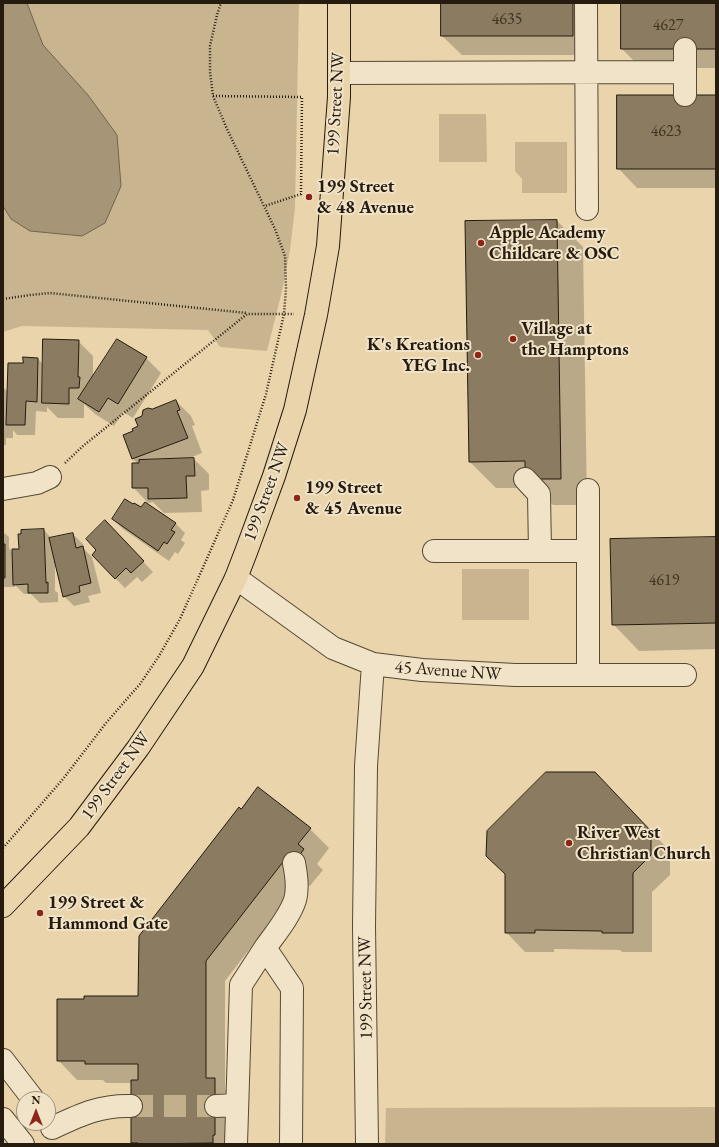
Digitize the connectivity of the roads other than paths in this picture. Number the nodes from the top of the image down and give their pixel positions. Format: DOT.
graph roads {
  1 [pos="339,3"];
  2 [pos="586,3"];
  3 [pos="685,49"];
  4 [pos="585,72"];
  5 [pos="685,72"];
  6 [pos="339,73"];
  7 [pos="685,95"];
  8 [pos="587,209"];
  9 [pos="50,477"];
  10 [pos="525,479"];
  11 [pos="3,489"];
  12 [pos="588,490"];
  13 [pos="434,551"];
  14 [pos="540,552"];
  15 [pos="588,552"];
  16 [pos="236,578"];
  17 [pos="373,664"];
  18 [pos="588,675"];
  19 [pos="685,675"];
  20 [pos="294,863"];
  21 [pos="3,906"];
  22 [pos="265,948"];
  23 [pos="3,1060"];
  24 [pos="27,1091"];
  25 [pos="131,1106"];
  26 [pos="3,1119"];
  27 [pos="56,1129"];
  28 [pos="23,1144"];
  29 [pos="236,1144"];
  30 [pos="291,1144"];
  31 [pos="367,1144"];
  1 -- 6 [label="main road, 199 Street NW"];
  2 -- 4 [label="street"];
  3 -- 5 [label="street"];
  4 -- 5 [label="street"];
  4 -- 6 [label="street"];
  4 -- 8 [label="street"];
  5 -- 7 [label="street"];
  6 -- 16 [label="main road, 199 Street NW"];
  9 -- 11 [label="street"];
  10 -- 14 [label="street"];
  12 -- 15 [label="street"];
  13 -- 14 [label="street"];
  14 -- 15 [label="street"];
  15 -- 18 [label="street"];
  16 -- 17 [label="street, 45 Avenue NW"];
  16 -- 21 [label="main road, 199 Street NW"];
  17 -- 18 [label="street, 45 Avenue NW"];
  17 -- 31 [label="street, 199 Street NW"];
  18 -- 19 [label="street, 45 Avenue NW"];
  20 -- 22 [label="street"];
  22 -- 29 [label="street"];
  22 -- 30 [label="street"];
  23 -- 24 [label="street"];
  25 -- 27 [label="street"];
  26 -- 28 [label="street"];
}
